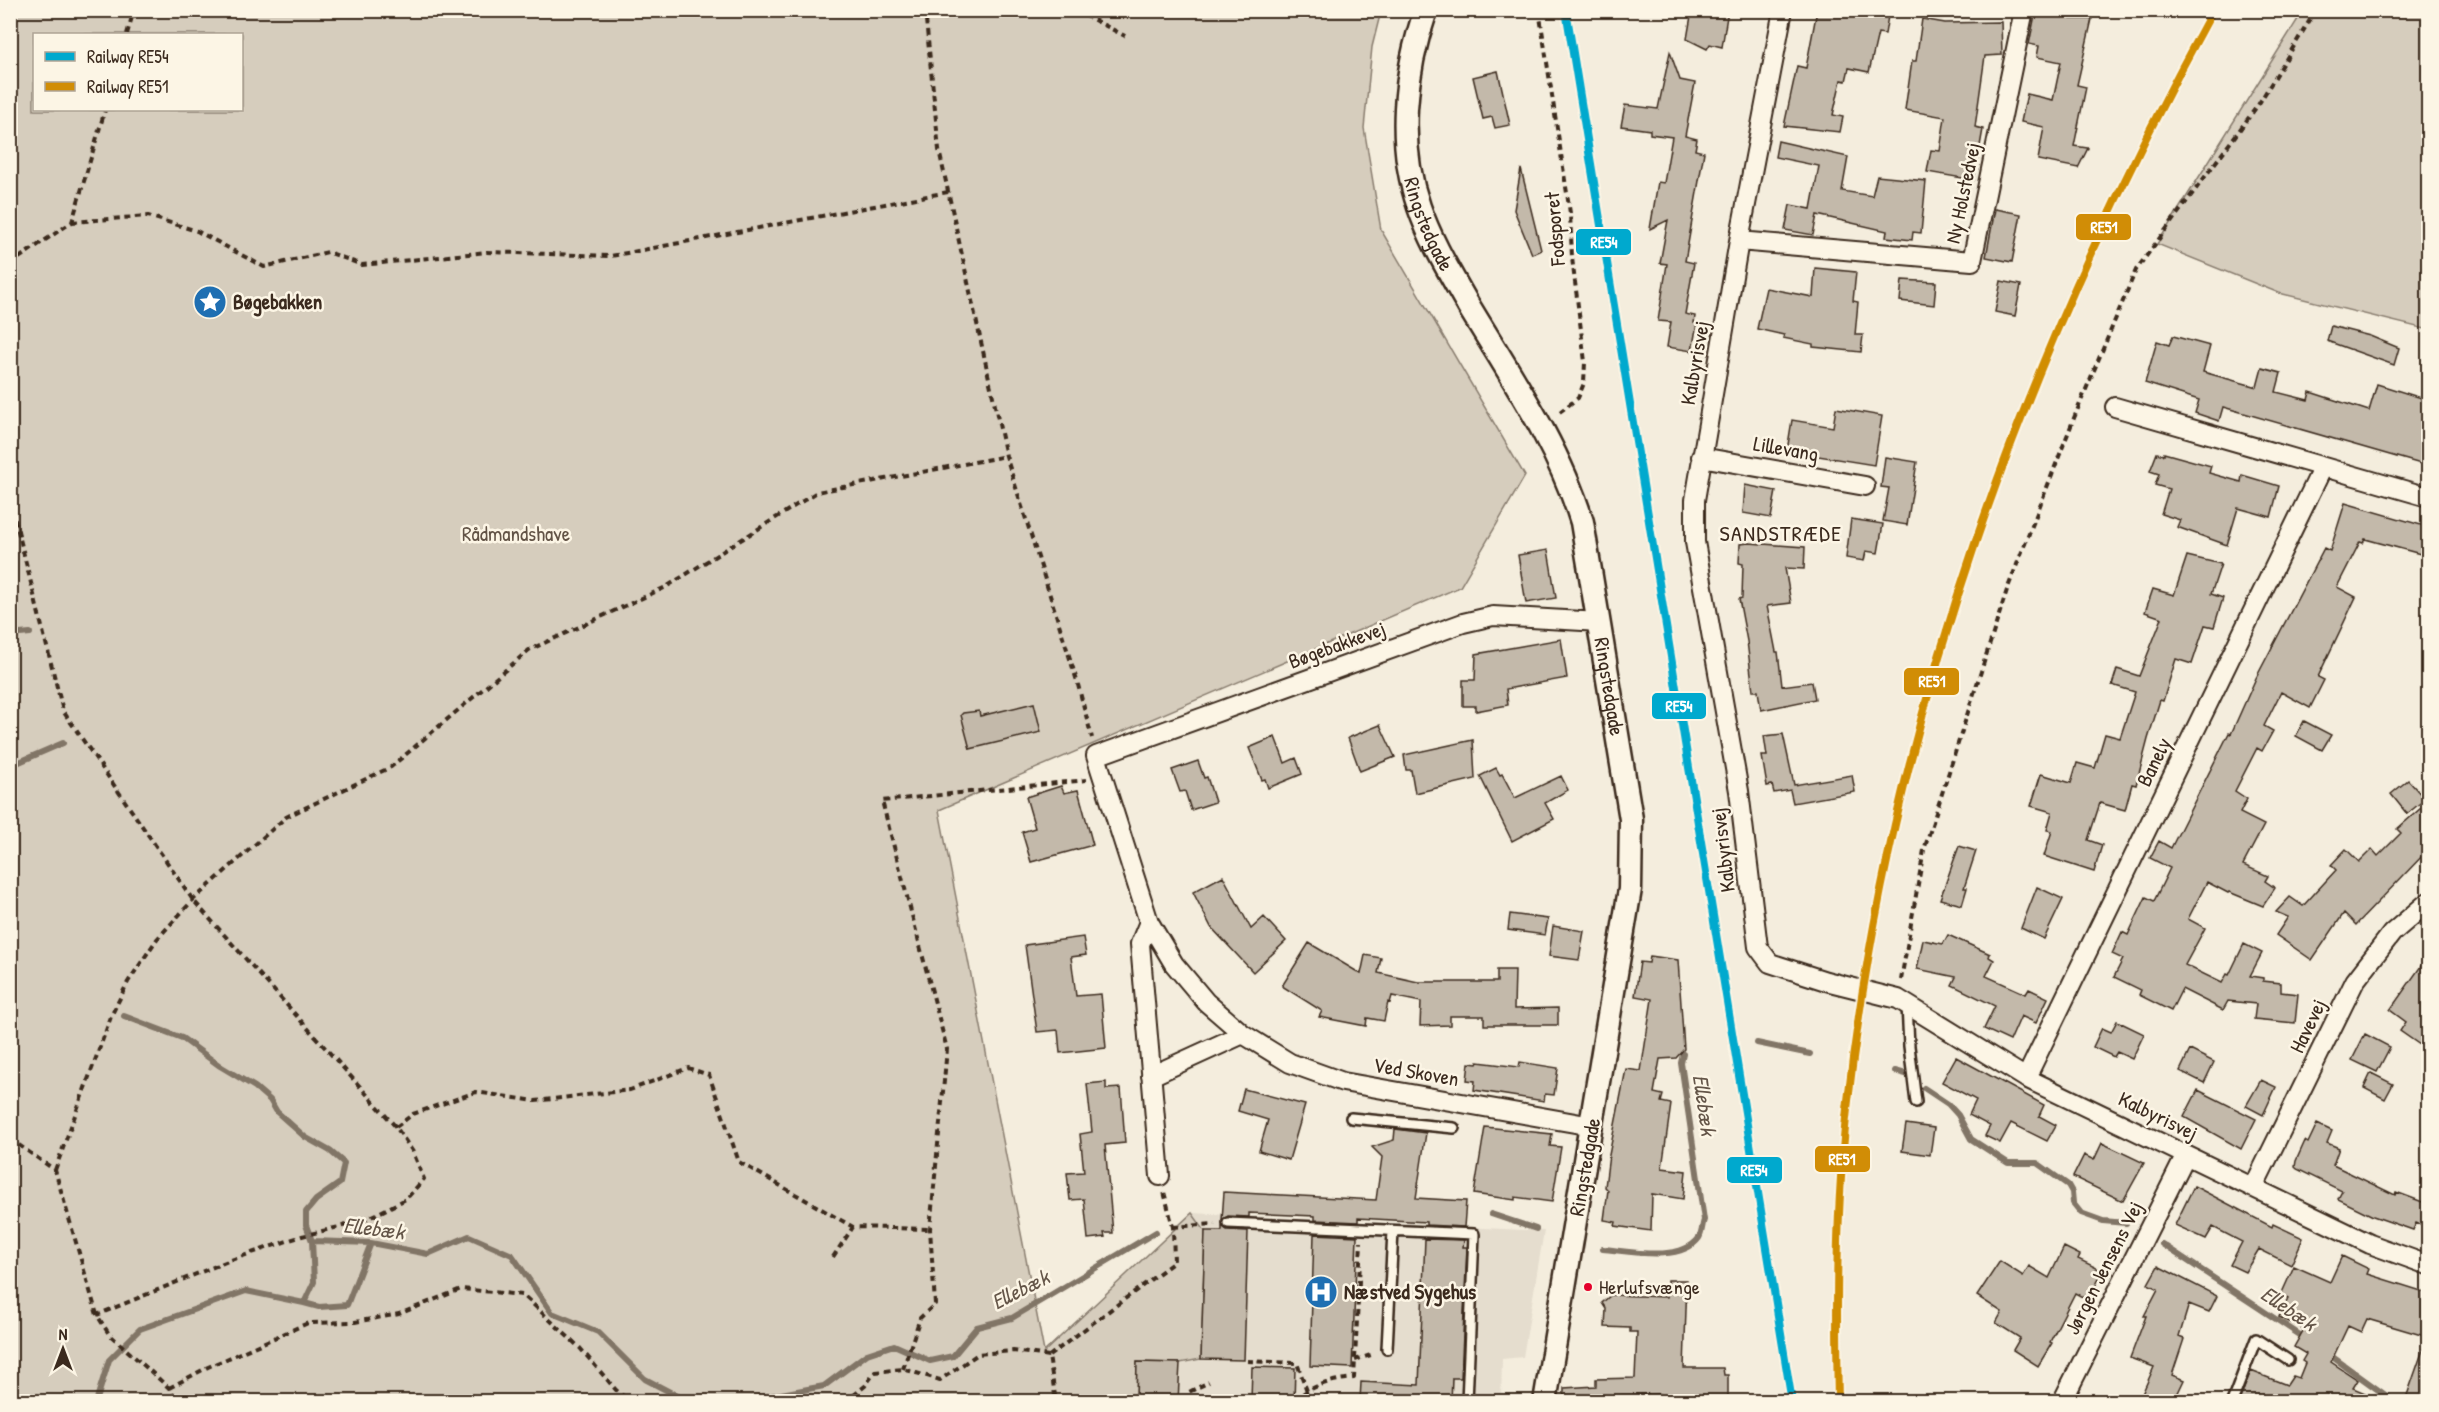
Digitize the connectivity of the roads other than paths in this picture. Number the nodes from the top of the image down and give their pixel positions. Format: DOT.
graph roads {
  1 [pos="1426,10"];
  2 [pos="1783,10"];
  3 [pos="2024,10"];
  4 [pos="1739,241"];
  5 [pos="2115,407"];
  6 [pos="1701,458"];
  7 [pos="2323,467"];
  8 [pos="1865,486"];
  9 [pos="2428,497"];
  10 [pos="1600,622"];
  11 [pos="1096,756"];
  12 [pos="2428,902"];
  13 [pos="1149,922"];
  14 [pos="1902,1001"];
  15 [pos="1243,1034"];
  16 [pos="1151,1076"];
  17 [pos="2026,1078"];
  18 [pos="1916,1102"];
  19 [pos="1352,1118"];
  20 [pos="1592,1126"];
  21 [pos="1454,1128"];
  22 [pos="2186,1155"];
  23 [pos="1160,1176"];
  24 [pos="2253,1188"];
  25 [pos="1228,1223"];
  26 [pos="1393,1231"];
  27 [pos="2428,1265"];
  28 [pos="1387,1349"];
  29 [pos="2288,1360"];
  30 [pos="2065,1400"];
  31 [pos="1467,1401"];
  32 [pos="1545,1401"];
  33 [pos="2232,1401"];
  1 -- 10 [label="street, Ringstedgade"];
  2 -- 4 [label="street, Kalbyrisvej"];
  3 -- 4 [label="street, Ny Holstedvej"];
  4 -- 6 [label="street, Kalbyrisvej"];
  5 -- 7 [label="street"];
  6 -- 8 [label="street, Lillevang"];
  6 -- 14 [label="street, Kalbyrisvej"];
  7 -- 9 [label="street"];
  7 -- 17 [label="street, Banely"];
  10 -- 11 [label="street, Bøgebakkevej"];
  10 -- 20 [label="street, Ringstedgade"];
  11 -- 13 [label="street, Ved Skoven"];
  12 -- 24 [label="street, Havevej"];
  13 -- 15 [label="street, Ved Skoven"];
  13 -- 16 [label="street"];
  14 -- 17 [label="street, Kalbyrisvej"];
  14 -- 18 [label="lane"];
  15 -- 16 [label="street"];
  15 -- 20 [label="street, Ved Skoven"];
  16 -- 23 [label="street"];
  17 -- 22 [label="street, Kalbyrisvej"];
  19 -- 21 [label="lane"];
  20 -- 32 [label="street, Ringstedgade"];
  22 -- 24 [label="street, Kalbyrisvej"];
  22 -- 30 [label="street, Jørgen Jensens Vej"];
  24 -- 27 [label="street, Kalbyrisvej"];
  25 -- 26 [label="lane"];
  26 -- 28 [label="lane"];
  26 -- 31 [label="lane"];
  29 -- 33 [label="lane"];
}
